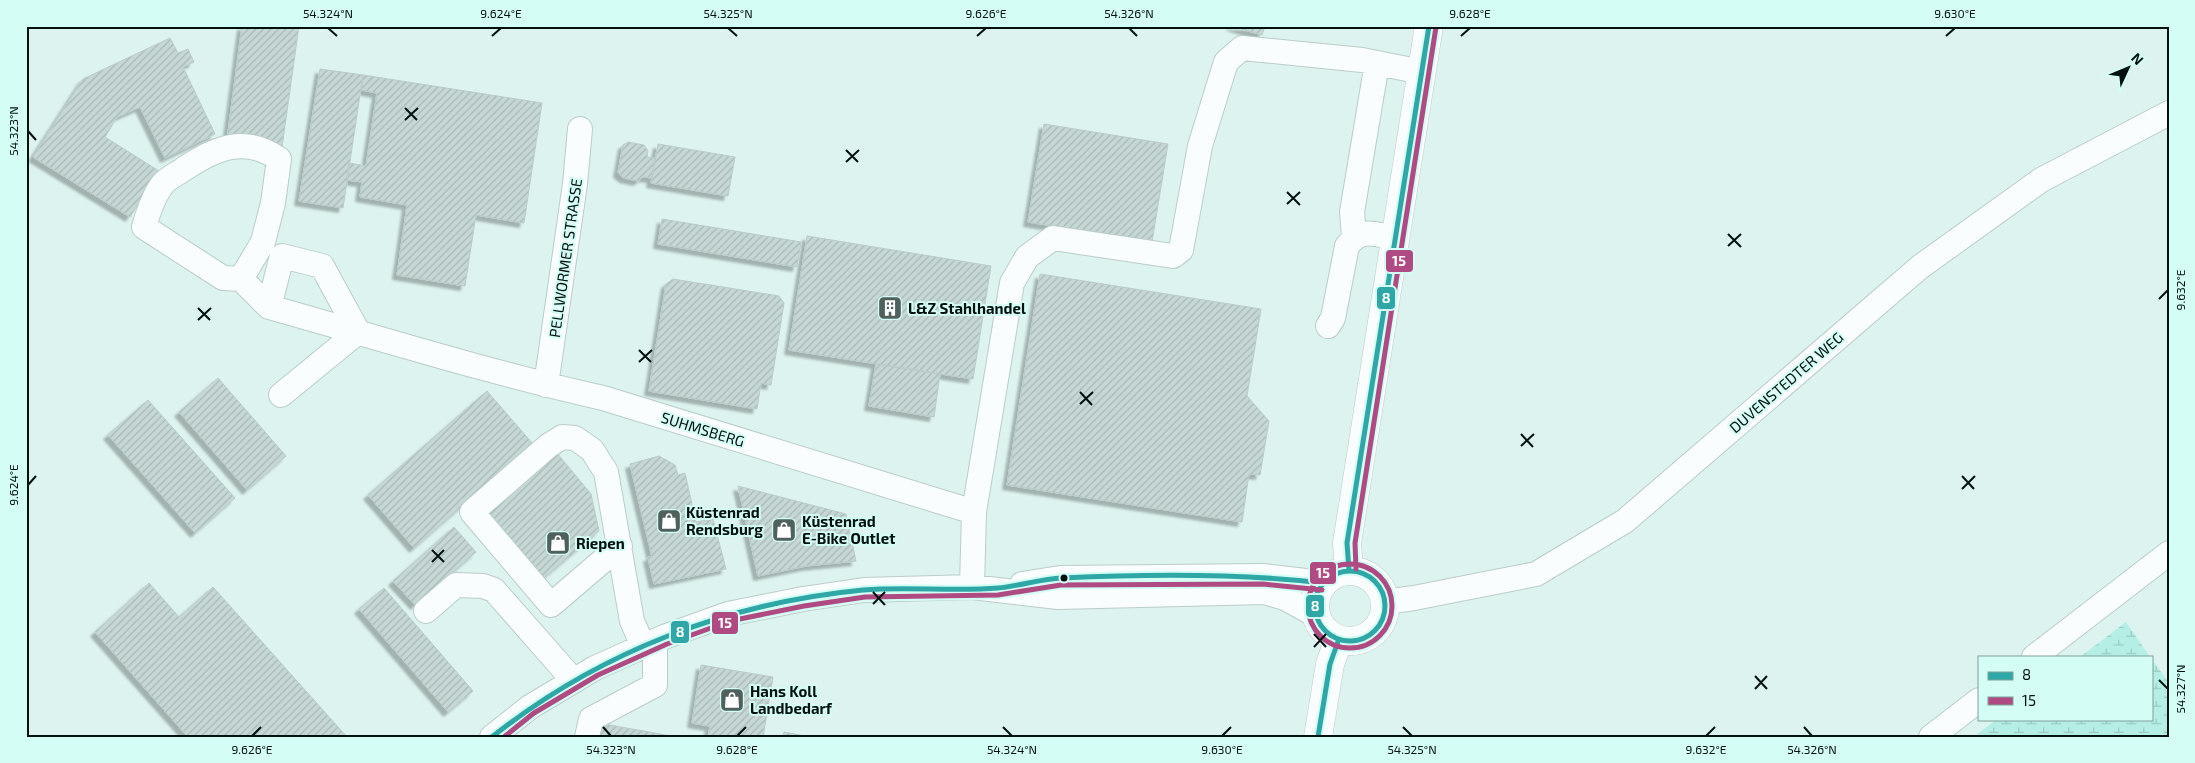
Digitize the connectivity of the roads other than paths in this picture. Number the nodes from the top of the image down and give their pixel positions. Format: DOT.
graph roads {
  1 [pos="1429,26"];
  2 [pos="1377,63"];
  3 [pos="1422,72"];
  4 [pos="2169,113"];
  5 [pos="580,129"];
  6 [pos="1354,236"];
  7 [pos="1395,238"];
  8 [pos="241,279"];
  9 [pos="269,307"];
  10 [pos="1328,326"];
  11 [pos="358,332"];
  12 [pos="546,385"];
  13 [pos="281,395"];
  14 [pos="974,512"];
  15 [pos="620,546"];
  16 [pos="2169,553"];
  17 [pos="1349,570"];
  18 [pos="1323,583"];
  19 [pos="972,587"];
  20 [pos="998,588"];
  21 [pos="1385,602"];
  22 [pos="426,611"];
  23 [pos="1316,615"];
  24 [pos="1339,639"];
  25 [pos="649,643"];
  26 [pos="2035,656"];
  27 [pos="574,681"];
  28 [pos="1978,701"];
  29 [pos="492,737"];
  30 [pos="587,737"];
  31 [pos="1318,737"];
  32 [pos="1931,737"];
  1 -- 3 [label="main road"];
  2 -- 3 [label="street"];
  2 -- 6 [label="street"];
  2 -- 14 [label="street"];
  3 -- 7 [label="main road"];
  4 -- 21 [label="street, DUVENSTEDTER WEG"];
  5 -- 12 [label="street, PELLWORMER STRASSE"];
  6 -- 7 [label="street"];
  6 -- 10 [label="street"];
  7 -- 17 [label="main road"];
  8 -- 8 [label="street"];
  8 -- 9 [label="street"];
  9 -- 11 [label="street, SUHMSBERG"];
  9 -- 11 [label="street"];
  11 -- 12 [label="street, SUHMSBERG"];
  11 -- 13 [label="street"];
  12 -- 14 [label="street, SUHMSBERG"];
  14 -- 19 [label="street"];
  15 -- 15 [label="street"];
  15 -- 25 [label="street"];
  16 -- 26 [label="street"];
  17 -- 18 [label="main road"];
  17 -- 21 [label="main road"];
  18 -- 20 [label="street"];
  18 -- 23 [label="main road"];
  19 -- 20 [label="street"];
  19 -- 25 [label="street"];
  20 -- 23 [label="street"];
  21 -- 24 [label="main road"];
  22 -- 27 [label="street"];
  23 -- 24 [label="main road"];
  24 -- 31 [label="main road"];
  25 -- 27 [label="street"];
  25 -- 30 [label="street"];
  27 -- 29 [label="street"];
  28 -- 32 [label="street"];
}
